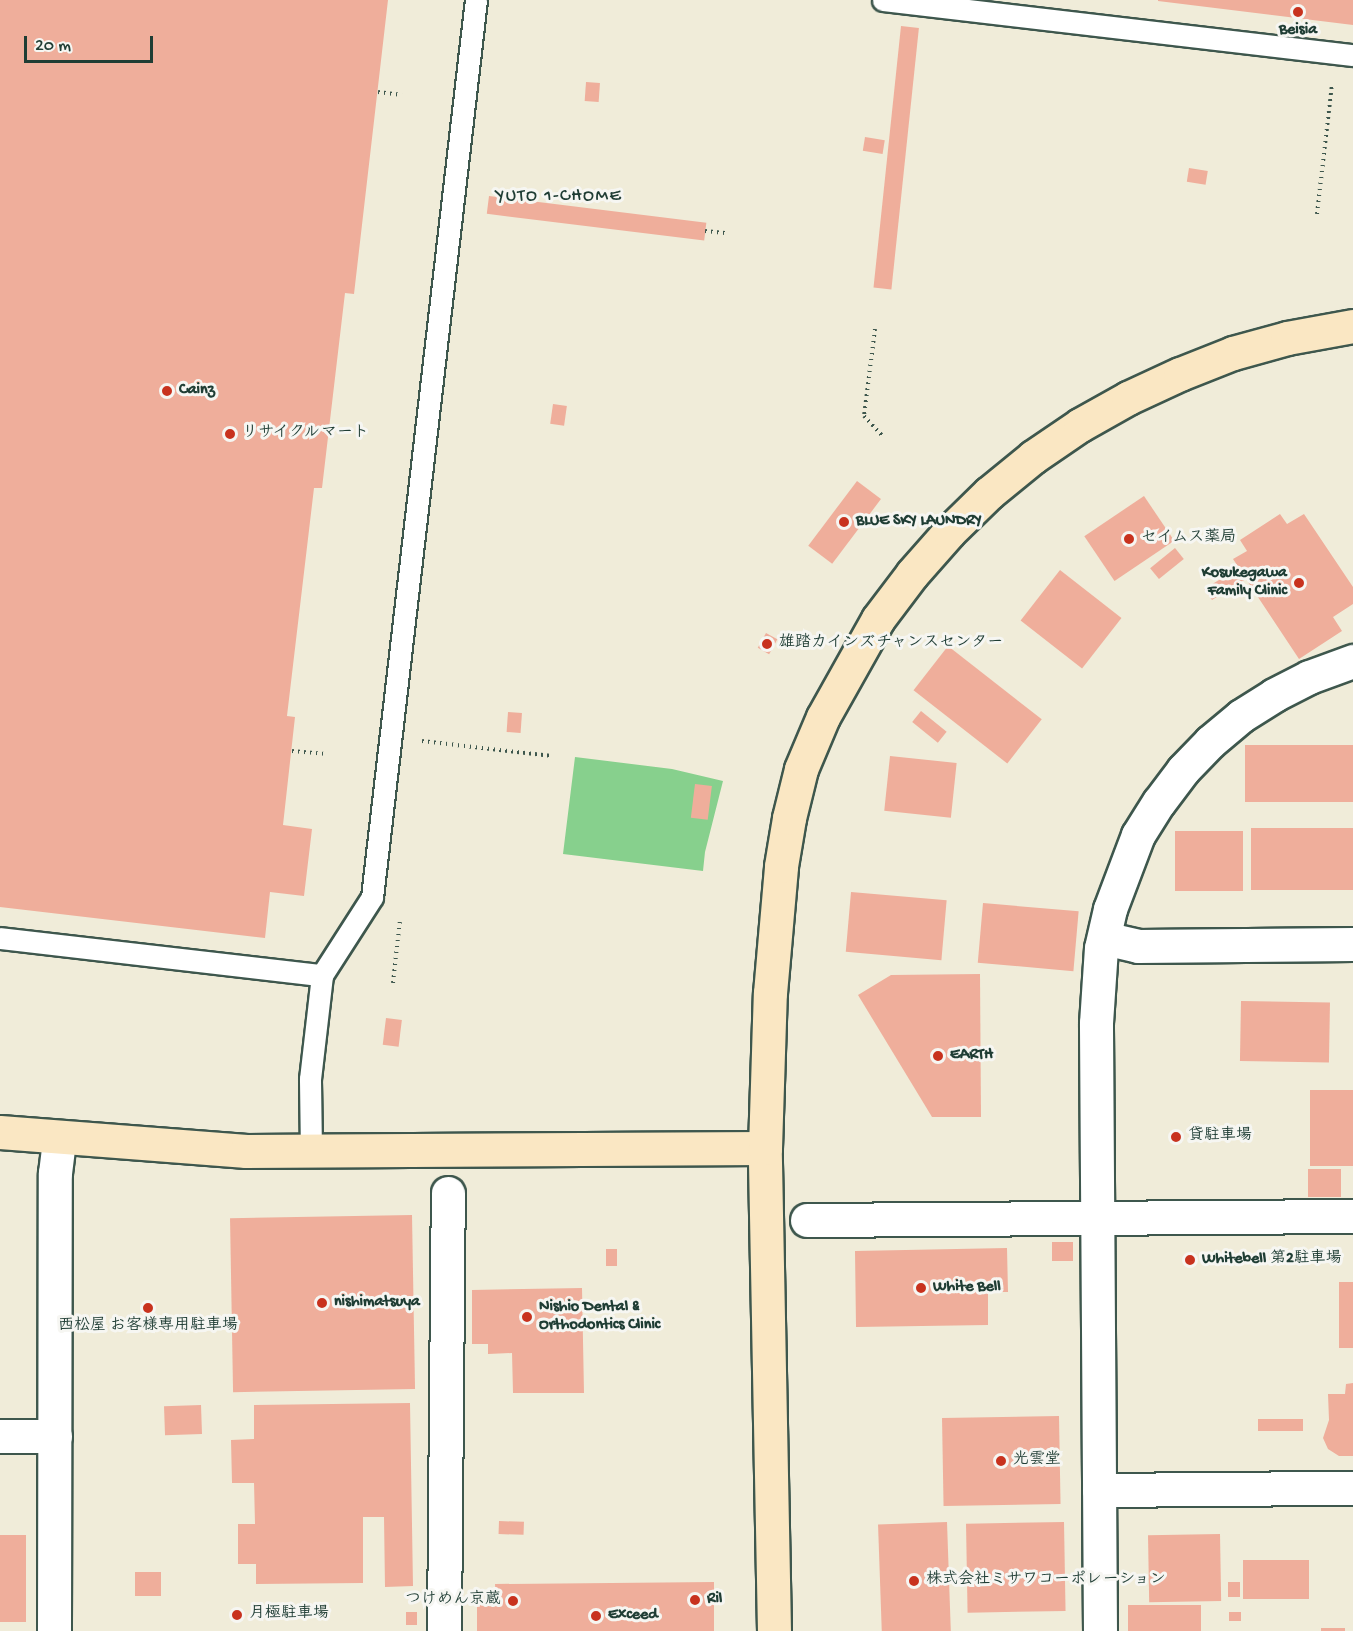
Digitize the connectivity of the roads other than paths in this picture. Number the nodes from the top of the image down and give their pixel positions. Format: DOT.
graph roads {
  1 [pos="476,0"];
  2 [pos="883,0"];
  3 [pos="1353,55"];
  4 [pos="1353,327"];
  5 [pos="1353,661"];
  6 [pos="0,938"];
  7 [pos="1104,938"];
  8 [pos="1353,944"];
  9 [pos="322,975"];
  10 [pos="0,1132"];
  11 [pos="58,1138"];
  12 [pos="765,1148"];
  13 [pos="311,1152"];
  14 [pos="448,1193"];
  15 [pos="1353,1216"];
  16 [pos="1097,1218"];
  17 [pos="807,1220"];
  18 [pos="0,1436"];
  19 [pos="55,1437"];
  20 [pos="1353,1488"];
  21 [pos="1099,1490"];
  22 [pos="54,1631"];
  23 [pos="444,1631"];
  24 [pos="774,1631"];
  25 [pos="1100,1631"];
  1 -- 9 [label="lane"];
  2 -- 3 [label="lane"];
  4 -- 12 [label="street"];
  5 -- 7 [label="street"];
  6 -- 9 [label="lane"];
  7 -- 8 [label="street"];
  7 -- 16 [label="street"];
  9 -- 13 [label="lane"];
  10 -- 11 [label="street"];
  11 -- 13 [label="street"];
  11 -- 19 [label="street"];
  12 -- 13 [label="street"];
  12 -- 24 [label="street"];
  14 -- 23 [label="street"];
  15 -- 16 [label="street"];
  16 -- 17 [label="street"];
  16 -- 21 [label="street"];
  18 -- 19 [label="street"];
  19 -- 22 [label="street"];
  20 -- 21 [label="street"];
  21 -- 25 [label="street"];
}
